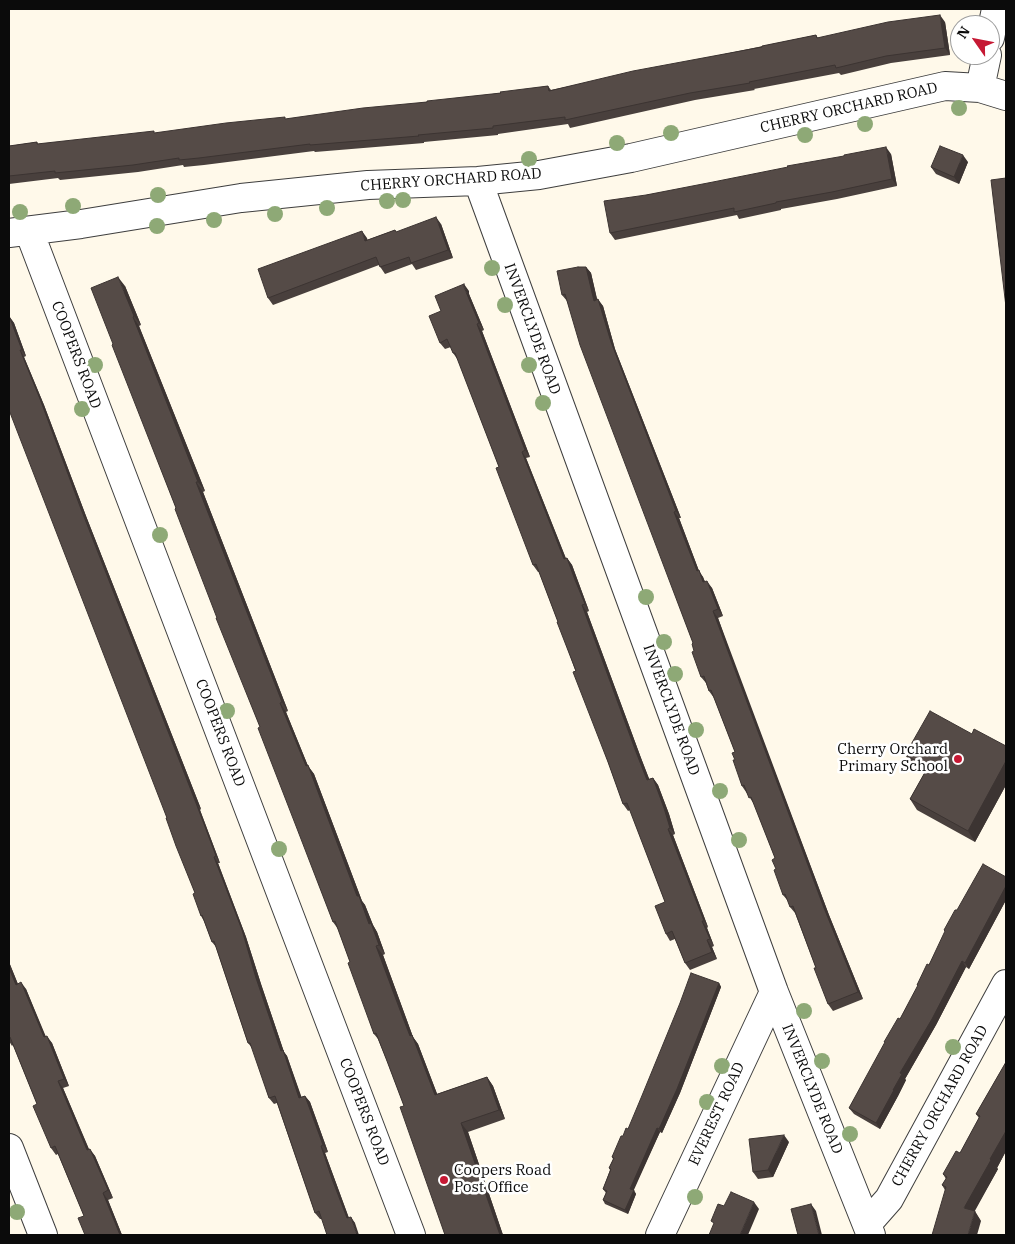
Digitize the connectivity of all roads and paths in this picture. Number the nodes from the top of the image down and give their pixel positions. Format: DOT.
graph roads {
  1 [pos="985,65"];
  2 [pos="980,88"];
  3 [pos="1006,96"];
  4 [pos="478,181"];
  5 [pos="19,232"];
  6 [pos="1006,984"];
  7 [pos="774,992"];
  8 [pos="9,1148"];
  9 [pos="869,1230"];
  10 [pos="43,1235"];
  11 [pos="410,1235"];
  12 [pos="660,1235"];
  1 -- 2 [label="street"];
  2 -- 3 [label="street, CHERRY ORCHARD ROAD"];
  2 -- 4 [label="street, CHERRY ORCHARD ROAD"];
  4 -- 5 [label="street, CHERRY ORCHARD ROAD"];
  4 -- 7 [label="street, INVERCLYDE ROAD"];
  5 -- 11 [label="street, COOPERS ROAD"];
  6 -- 9 [label="street, CHERRY ORCHARD ROAD"];
  7 -- 9 [label="street, INVERCLYDE ROAD"];
  7 -- 12 [label="street, EVEREST ROAD"];
  8 -- 10 [label="street"];
}
